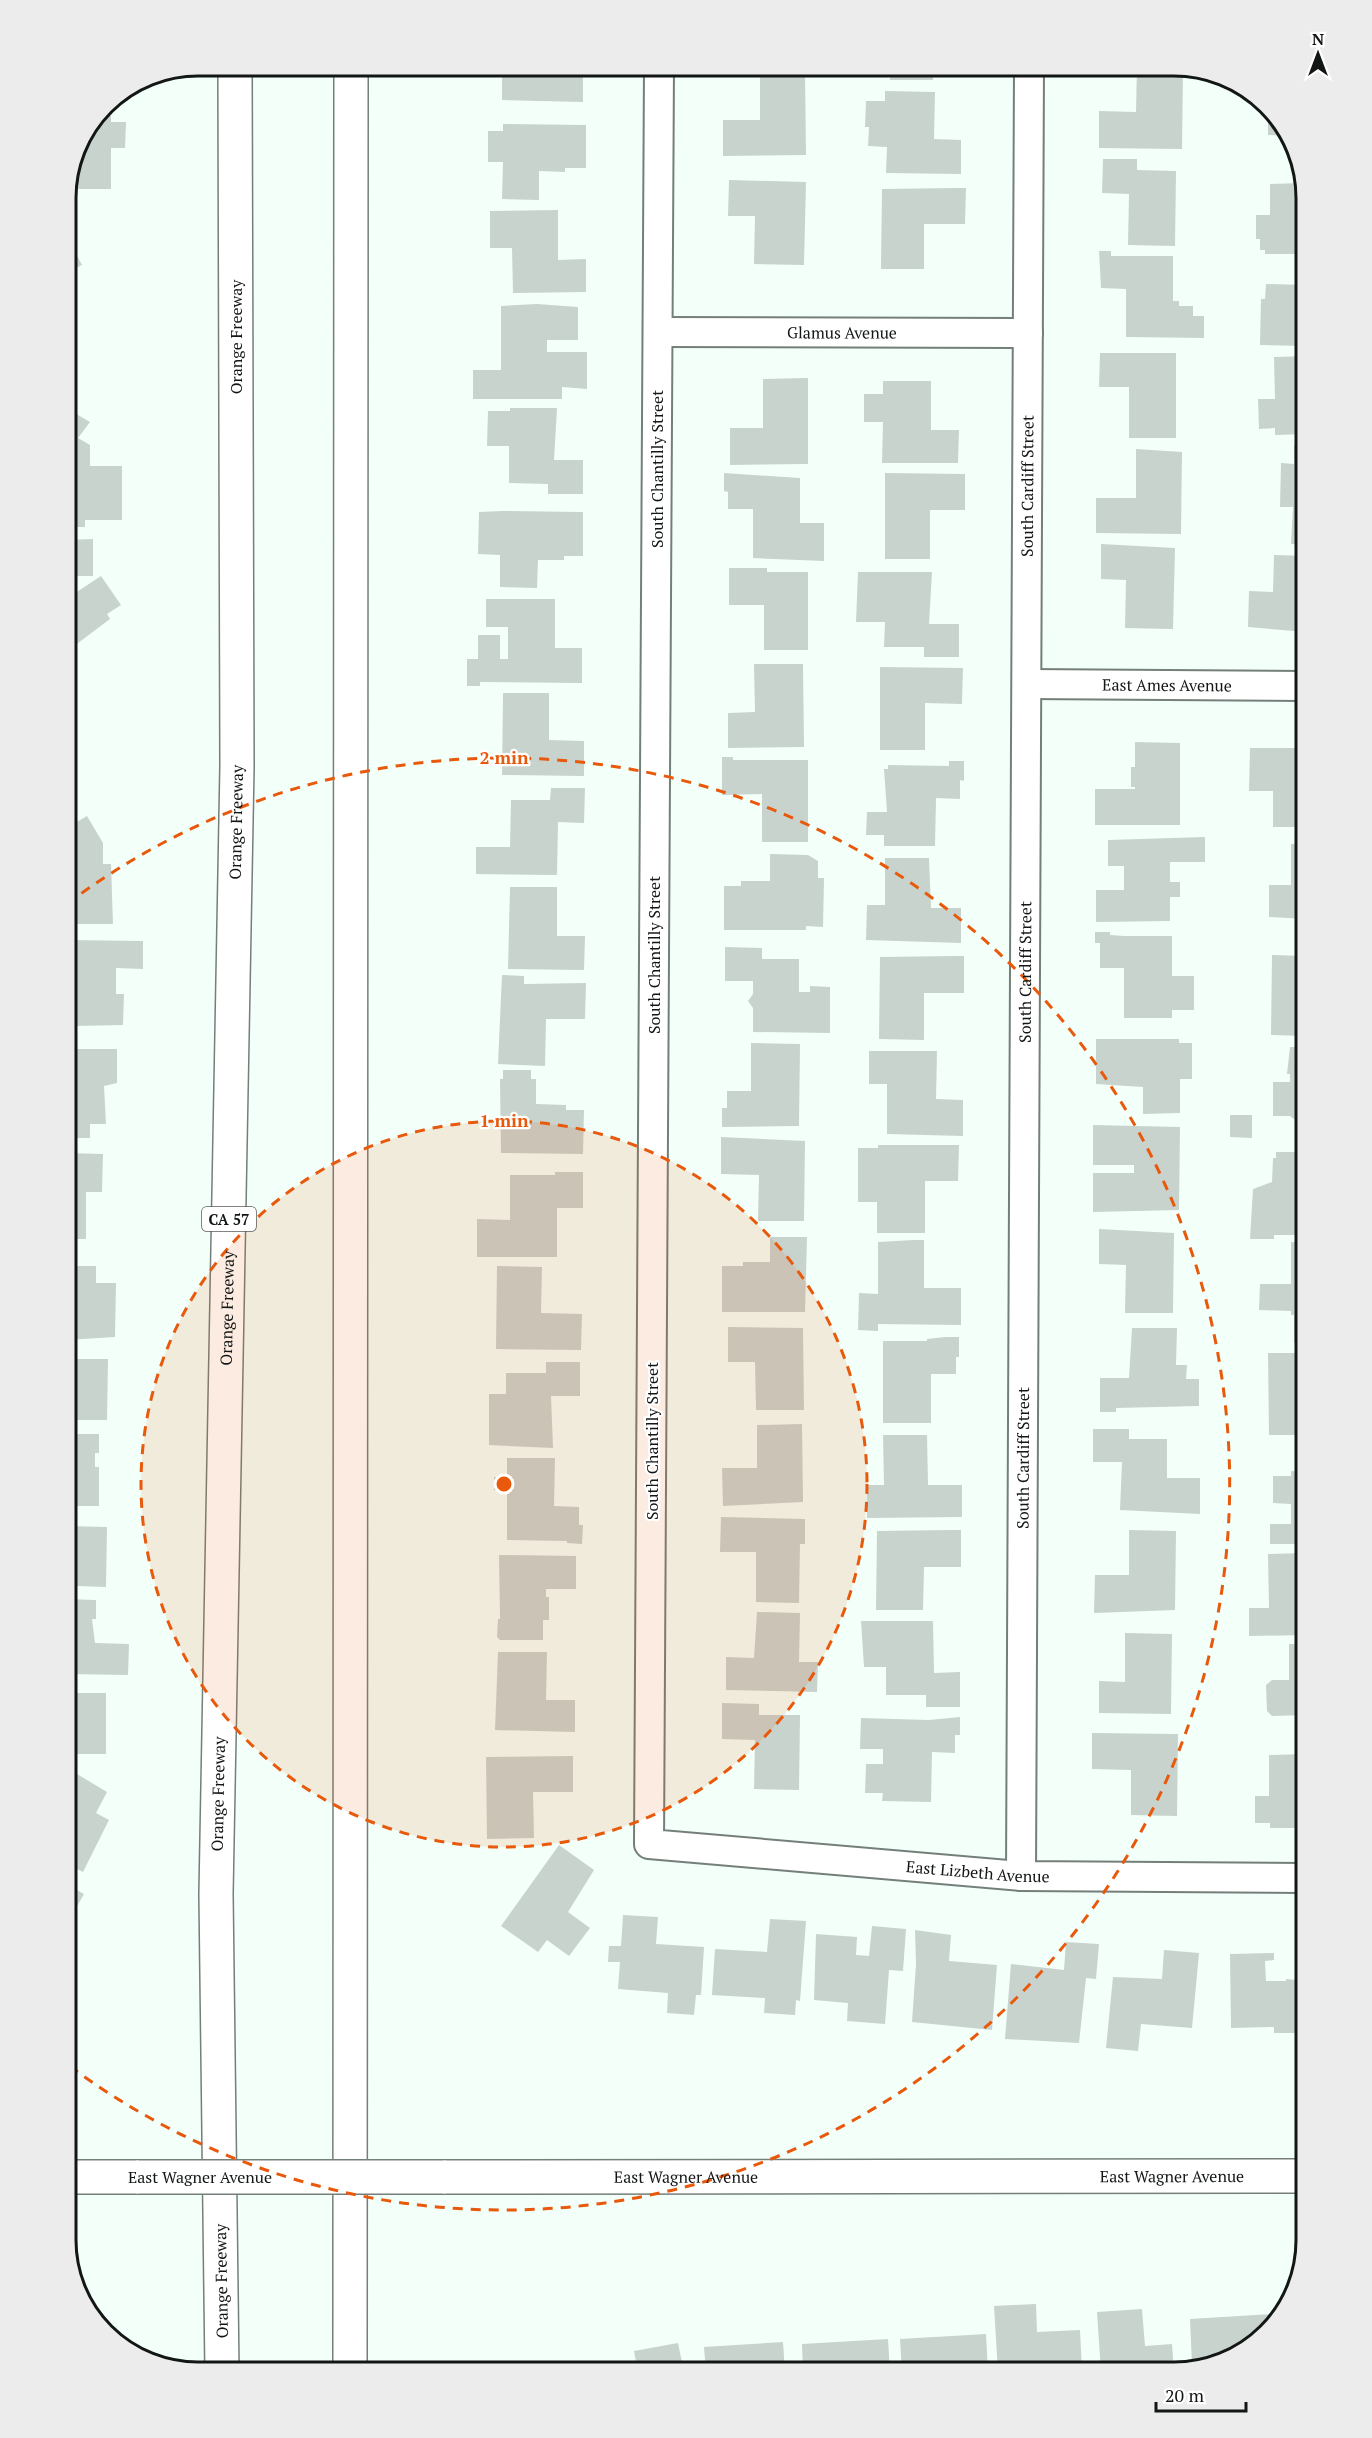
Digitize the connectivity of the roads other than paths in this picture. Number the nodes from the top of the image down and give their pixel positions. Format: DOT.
graph roads {
  1 [pos="235,76"];
  2 [pos="351,76"];
  3 [pos="659,76"];
  4 [pos="1029,77"];
  5 [pos="658,332"];
  6 [pos="1028,333"];
  7 [pos="1026,684"];
  8 [pos="1296,686"];
  9 [pos="649,1844"];
  10 [pos="1021,1876"];
  11 [pos="1296,1878"];
  12 [pos="1296,2176"];
  13 [pos="76,2177"];
  14 [pos="222,2361"];
  15 [pos="350,2361"];
  1 -- 14 [label="main road, Orange Freeway / CA 57"];
  2 -- 15 [label="main road"];
  3 -- 5 [label="street, South Chantilly Street"];
  4 -- 6 [label="street, South Cardiff Street"];
  5 -- 6 [label="street, Glamus Avenue"];
  5 -- 9 [label="street, South Chantilly Street"];
  6 -- 7 [label="street, South Cardiff Street"];
  7 -- 8 [label="street, East Ames Avenue"];
  7 -- 10 [label="street, South Cardiff Street"];
  9 -- 10 [label="street, East Lizbeth Avenue"];
  10 -- 11 [label="street, East Lizbeth Avenue"];
  12 -- 13 [label="main road, East Wagner Avenue, bridge"];
}
